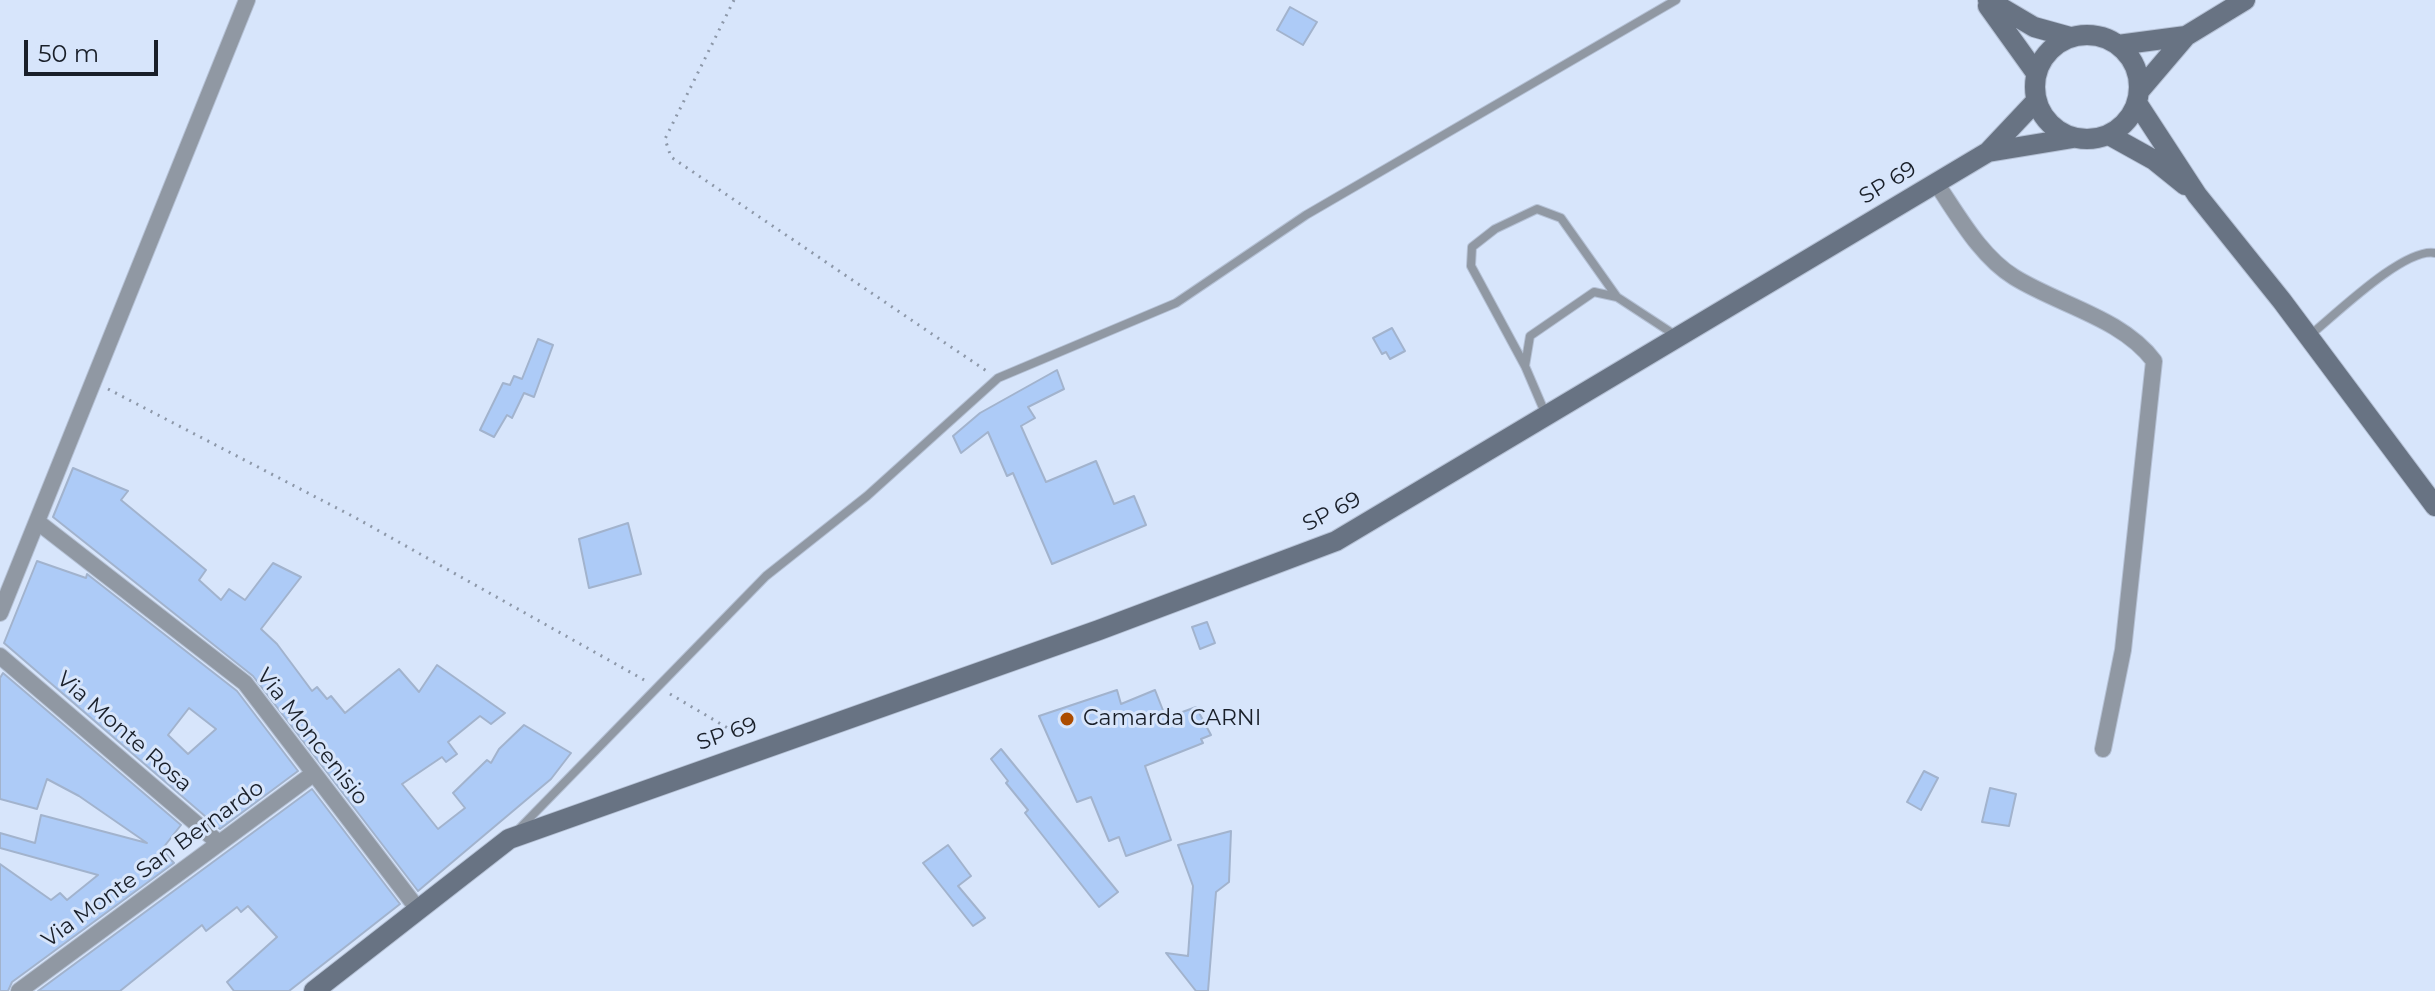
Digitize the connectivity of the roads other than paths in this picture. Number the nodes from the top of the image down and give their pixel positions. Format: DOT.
graph roads {
  1 [pos="247,0"];
  2 [pos="1676,0"];
  3 [pos="1986,0"];
  4 [pos="2245,0"];
  5 [pos="2186,36"];
  6 [pos="2070,37"];
  7 [pos="2118,45"];
  8 [pos="2036,73"];
  9 [pos="2138,97"];
  10 [pos="2036,101"];
  11 [pos="2109,135"];
  12 [pos="2073,138"];
  13 [pos="1988,152"];
  14 [pos="1936,183"];
  15 [pos="2197,195"];
  16 [pos="2435,253"];
  17 [pos="1617,297"];
  18 [pos="2308,336"];
  19 [pos="1677,337"];
  20 [pos="1525,366"];
  21 [pos="1546,415"];
  22 [pos="2435,506"];
  23 [pos="39,523"];
  24 [pos="0,613"];
  25 [pos="0,656"];
  26 [pos="2103,749"];
  27 [pos="313,774"];
  28 [pos="509,839"];
  29 [pos="219,843"];
  30 [pos="417,908"];
  31 [pos="19,991"];
  32 [pos="314,991"];
  1 -- 23 [label="street"];
  2 -- 28 [label="lane"];
  3 -- 6 [label="main road"];
  3 -- 8 [label="main road"];
  4 -- 5 [label="main road"];
  5 -- 7 [label="main road"];
  5 -- 9 [label="main road"];
  6 -- 7 [label="main road"];
  6 -- 8 [label="main road"];
  7 -- 9 [label="main road"];
  8 -- 10 [label="main road"];
  9 -- 11 [label="main road"];
  9 -- 15 [label="main road"];
  10 -- 12 [label="main road"];
  10 -- 13 [label="main road"];
  11 -- 12 [label="main road"];
  11 -- 15 [label="main road"];
  12 -- 13 [label="main road"];
  13 -- 14 [label="main road, SP 69"];
  14 -- 19 [label="main road, SP 69"];
  14 -- 26 [label="street"];
  15 -- 18 [label="main road"];
  16 -- 18 [label="lane"];
  17 -- 19 [label="lane"];
  17 -- 20 [label="lane"];
  17 -- 20 [label="lane"];
  18 -- 22 [label="main road"];
  19 -- 21 [label="main road, SP 69"];
  20 -- 21 [label="lane"];
  21 -- 28 [label="main road, SP 69"];
  23 -- 24 [label="street"];
  23 -- 27 [label="street, Via Moncenisio"];
  25 -- 29 [label="street, Via Monte Rosa"];
  27 -- 29 [label="street, Via Monte San Bernardo"];
  27 -- 30 [label="street, Via Moncenisio"];
  28 -- 30 [label="main road, SP 69"];
  29 -- 31 [label="street, Via Monte San Bernardo"];
  30 -- 32 [label="main road, SP 69"];
}
